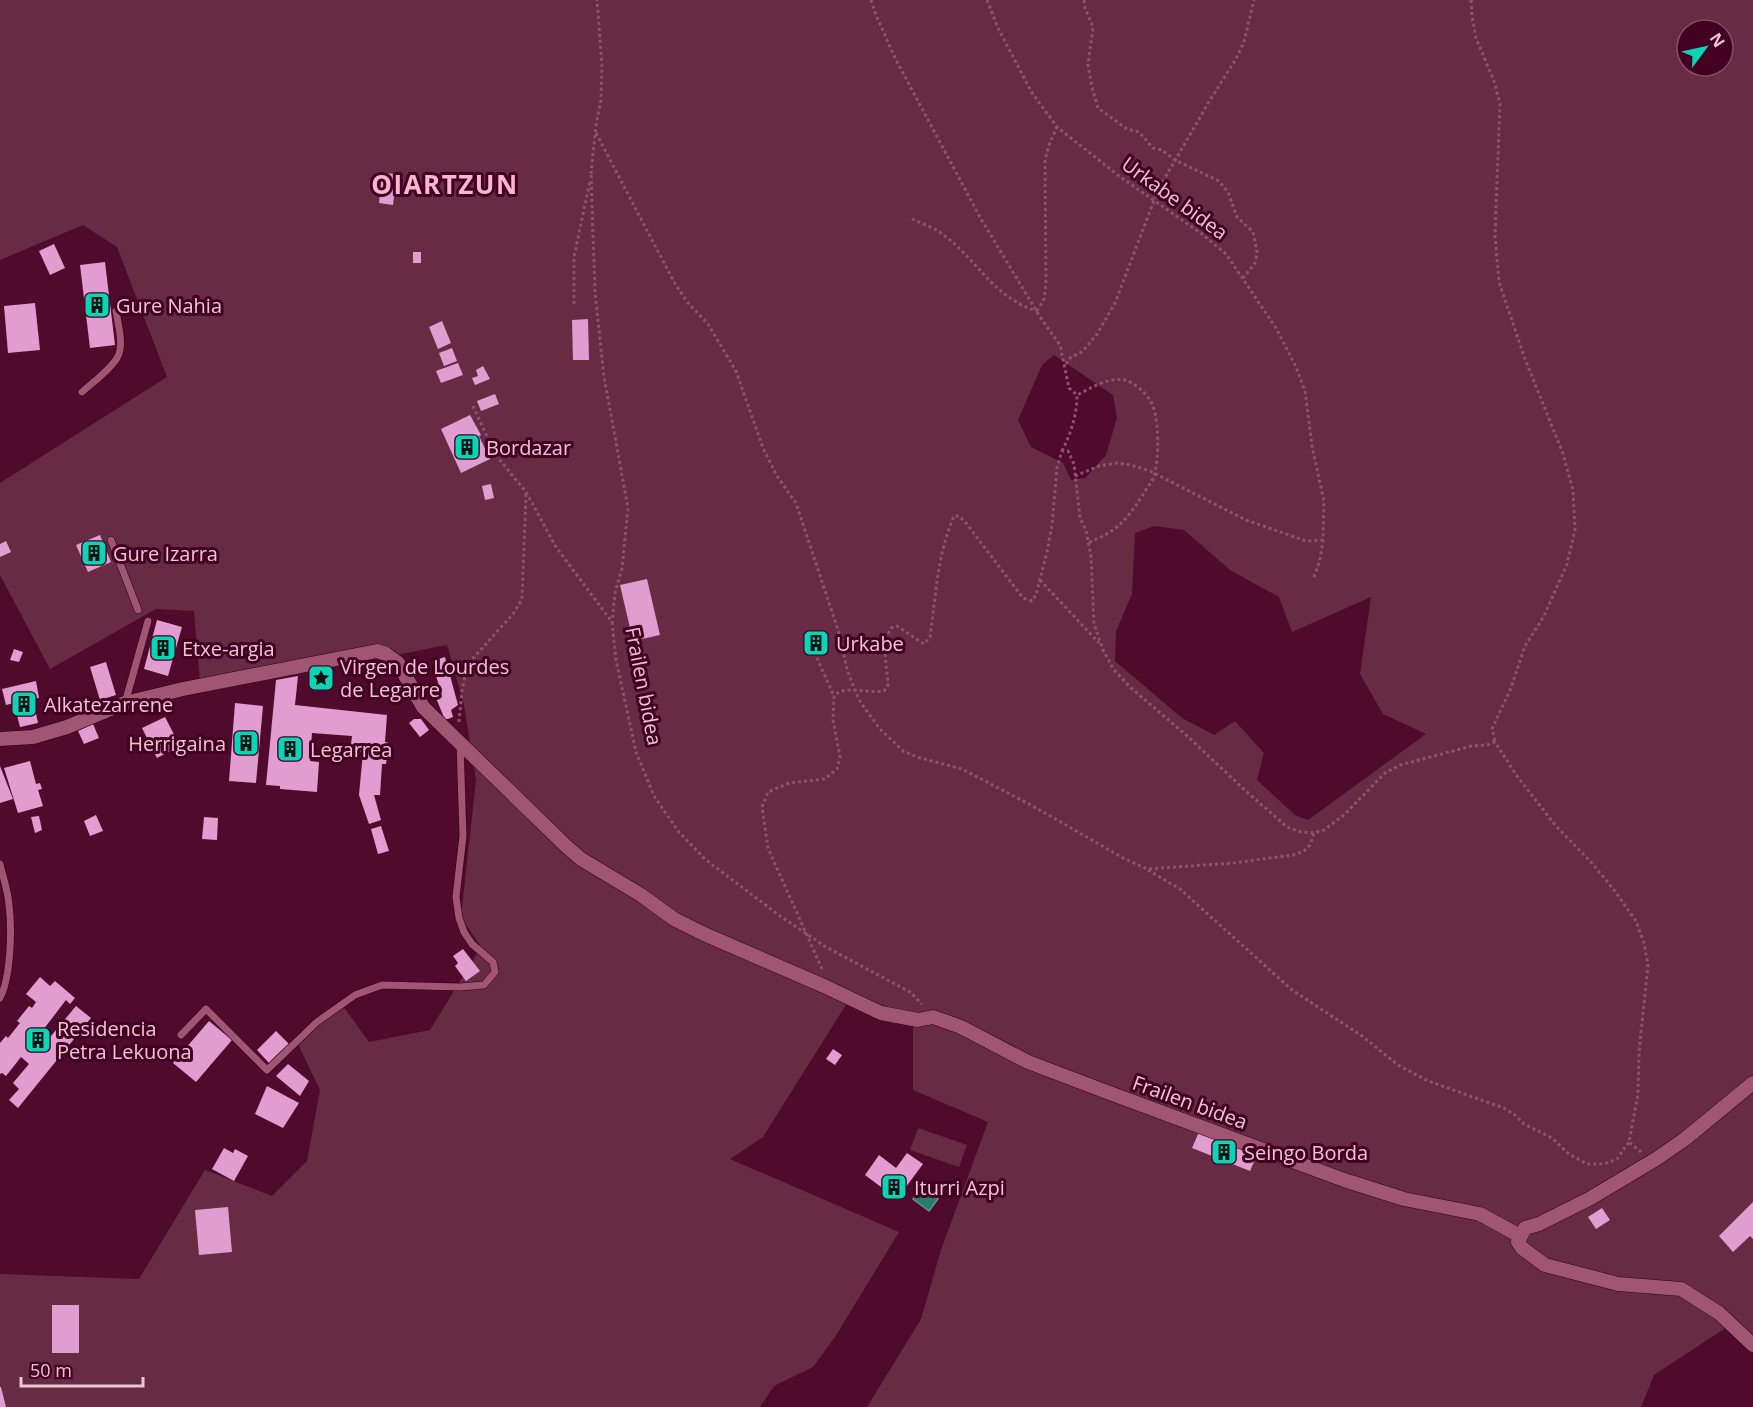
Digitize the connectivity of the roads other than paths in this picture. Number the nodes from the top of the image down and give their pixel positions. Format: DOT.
graph roads {
  1 [pos="116,311"];
  2 [pos="82,392"];
  3 [pos="111,540"];
  4 [pos="138,610"];
  5 [pos="148,621"];
  6 [pos="125,703"];
  7 [pos="0,739"];
  8 [pos="459,744"];
  9 [pos="0,864"];
  10 [pos="0,998"];
  11 [pos="181,1035"];
  12 [pos="1751,1084"];
  13 [pos="1520,1236"];
  14 [pos="1753,1345"];
  1 -- 2 [label="lane"];
  3 -- 4 [label="lane"];
  5 -- 6 [label="lane"];
  6 -- 7 [label="street, Frailen bidea"];
  6 -- 8 [label="street, Frailen bidea"];
  8 -- 11 [label="lane"];
  8 -- 13 [label="street, Frailen bidea"];
  9 -- 10 [label="lane"];
  12 -- 13 [label="street"];
  13 -- 14 [label="street, Frailen bidea"];
}
